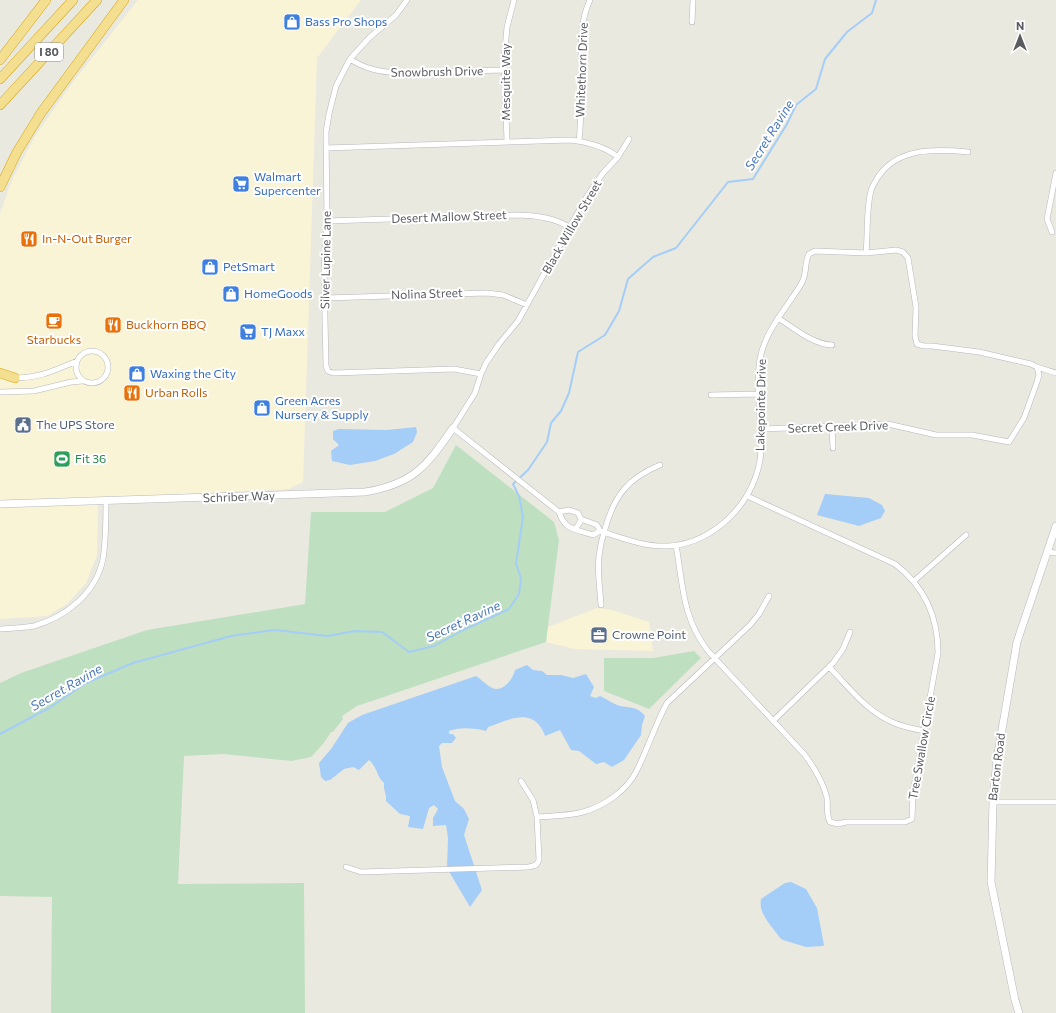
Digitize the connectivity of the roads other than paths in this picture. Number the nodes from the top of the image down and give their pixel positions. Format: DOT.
graph roads {
  1 [pos="46,0"];
  2 [pos="73,0"];
  3 [pos="98,0"];
  4 [pos="124,0"];
  5 [pos="407,0"];
  6 [pos="514,0"];
  7 [pos="590,0"];
  8 [pos="693,0"];
  9 [pos="692,22"];
  10 [pos="350,59"];
  11 [pos="0,60"];
  12 [pos="504,70"];
  13 [pos="0,78"];
  14 [pos="0,105"];
  15 [pos="629,139"];
  16 [pos="507,141"];
  17 [pos="579,141"];
  18 [pos="326,148"];
  19 [pos="968,152"];
  20 [pos="618,157"];
  21 [pos="1056,173"];
  22 [pos="0,187"];
  23 [pos="327,221"];
  24 [pos="569,227"];
  25 [pos="1052,232"];
  26 [pos="866,253"];
  27 [pos="325,298"];
  28 [pos="527,305"];
  29 [pos="778,318"];
  30 [pos="832,345"];
  31 [pos="77,361"];
  32 [pos="1037,367"];
  33 [pos="0,373"];
  34 [pos="1056,373"];
  35 [pos="481,374"];
  36 [pos="0,377"];
  37 [pos="15,378"];
  38 [pos="82,381"];
  39 [pos="0,392"];
  40 [pos="759,394"];
  41 [pos="711,395"];
  42 [pos="832,427"];
  43 [pos="453,428"];
  44 [pos="760,429"];
  45 [pos="833,448"];
  46 [pos="660,465"];
  47 [pos="747,496"];
  48 [pos="106,500"];
  49 [pos="0,504"];
  50 [pos="559,512"];
  51 [pos="581,519"];
  52 [pos="1056,526"];
  53 [pos="575,529"];
  54 [pos="602,532"];
  55 [pos="966,535"];
  56 [pos="676,545"];
  57 [pos="1048,552"];
  58 [pos="1056,553"];
  59 [pos="914,581"];
  60 [pos="768,596"];
  61 [pos="601,605"];
  62 [pos="0,629"];
  63 [pos="850,632"];
  64 [pos="715,659"];
  65 [pos="830,667"];
  66 [pos="773,721"];
  67 [pos="925,731"];
  68 [pos="521,781"];
  69 [pos="993,802"];
  70 [pos="1056,802"];
  71 [pos="537,818"];
  72 [pos="346,867"];
  73 [pos="1019,1013"];
  1 -- 11 [label="highway"];
  2 -- 13 [label="highway, I 80"];
  3 -- 14 [label="highway, I 80"];
  4 -- 22 [label="highway"];
  5 -- 10 [label="street, Silver Lupine Lane"];
  6 -- 12 [label="street, Mesquite Way"];
  7 -- 17 [label="street, Whitethorn Drive"];
  8 -- 9 [label="street"];
  10 -- 12 [label="street, Snowbrush Drive"];
  10 -- 18 [label="street, Silver Lupine Lane"];
  12 -- 16 [label="street, Mesquite Way"];
  15 -- 20 [label="street, Black Willow Street"];
  16 -- 17 [label="street"];
  16 -- 18 [label="street"];
  17 -- 20 [label="street"];
  18 -- 23 [label="street, Silver Lupine Lane"];
  19 -- 26 [label="street"];
  20 -- 24 [label="street, Black Willow Street"];
  21 -- 25 [label="street"];
  23 -- 24 [label="street, Desert Mallow Street"];
  23 -- 27 [label="street, Silver Lupine Lane"];
  24 -- 28 [label="street, Black Willow Street"];
  26 -- 29 [label="street, Lakepointe Drive"];
  26 -- 32 [label="street"];
  27 -- 28 [label="street, Nolina Street"];
  27 -- 35 [label="street, Silver Lupine Lane"];
  28 -- 35 [label="street, Black Willow Street"];
  29 -- 30 [label="street"];
  29 -- 40 [label="street, Lakepointe Drive"];
  31 -- 37 [label="street"];
  31 -- 38 [label="street"];
  31 -- 38 [label="street"];
  32 -- 34 [label="street"];
  32 -- 42 [label="street, Secret Creek Drive"];
  33 -- 37 [label="highway"];
  35 -- 43 [label="street, Black Willow Street"];
  36 -- 37 [label="street"];
  38 -- 39 [label="street"];
  40 -- 41 [label="street"];
  40 -- 44 [label="street, Lakepointe Drive"];
  42 -- 44 [label="street, Secret Creek Drive"];
  42 -- 45 [label="street"];
  43 -- 48 [label="street, Schriber Way"];
  43 -- 50 [label="street, Lakepointe Drive"];
  44 -- 47 [label="street, Lakepointe Drive"];
  46 -- 54 [label="street"];
  47 -- 56 [label="street, Lakepointe Drive"];
  47 -- 59 [label="street, Tree Swallow Circle"];
  48 -- 49 [label="street, Schriber Way"];
  48 -- 62 [label="street"];
  50 -- 51 [label="street, Lakepointe Drive"];
  50 -- 53 [label="street, Lakepointe Drive"];
  51 -- 53 [label="street"];
  51 -- 54 [label="street, Lakepointe Drive"];
  52 -- 57 [label="street, Barton Road"];
  53 -- 54 [label="street, Lakepointe Drive"];
  54 -- 56 [label="street, Lakepointe Drive"];
  54 -- 61 [label="street"];
  55 -- 59 [label="street"];
  56 -- 64 [label="street, Tree Swallow Circle"];
  57 -- 58 [label="street"];
  57 -- 69 [label="street, Barton Road"];
  59 -- 67 [label="street, Tree Swallow Circle"];
  60 -- 64 [label="street"];
  63 -- 65 [label="street"];
  64 -- 66 [label="street, Tree Swallow Circle"];
  64 -- 71 [label="street"];
  65 -- 66 [label="street"];
  65 -- 67 [label="street"];
  66 -- 67 [label="street, Tree Swallow Circle"];
  68 -- 71 [label="street"];
  69 -- 70 [label="street"];
  69 -- 73 [label="street, Barton Road"];
  71 -- 72 [label="street"];
}
